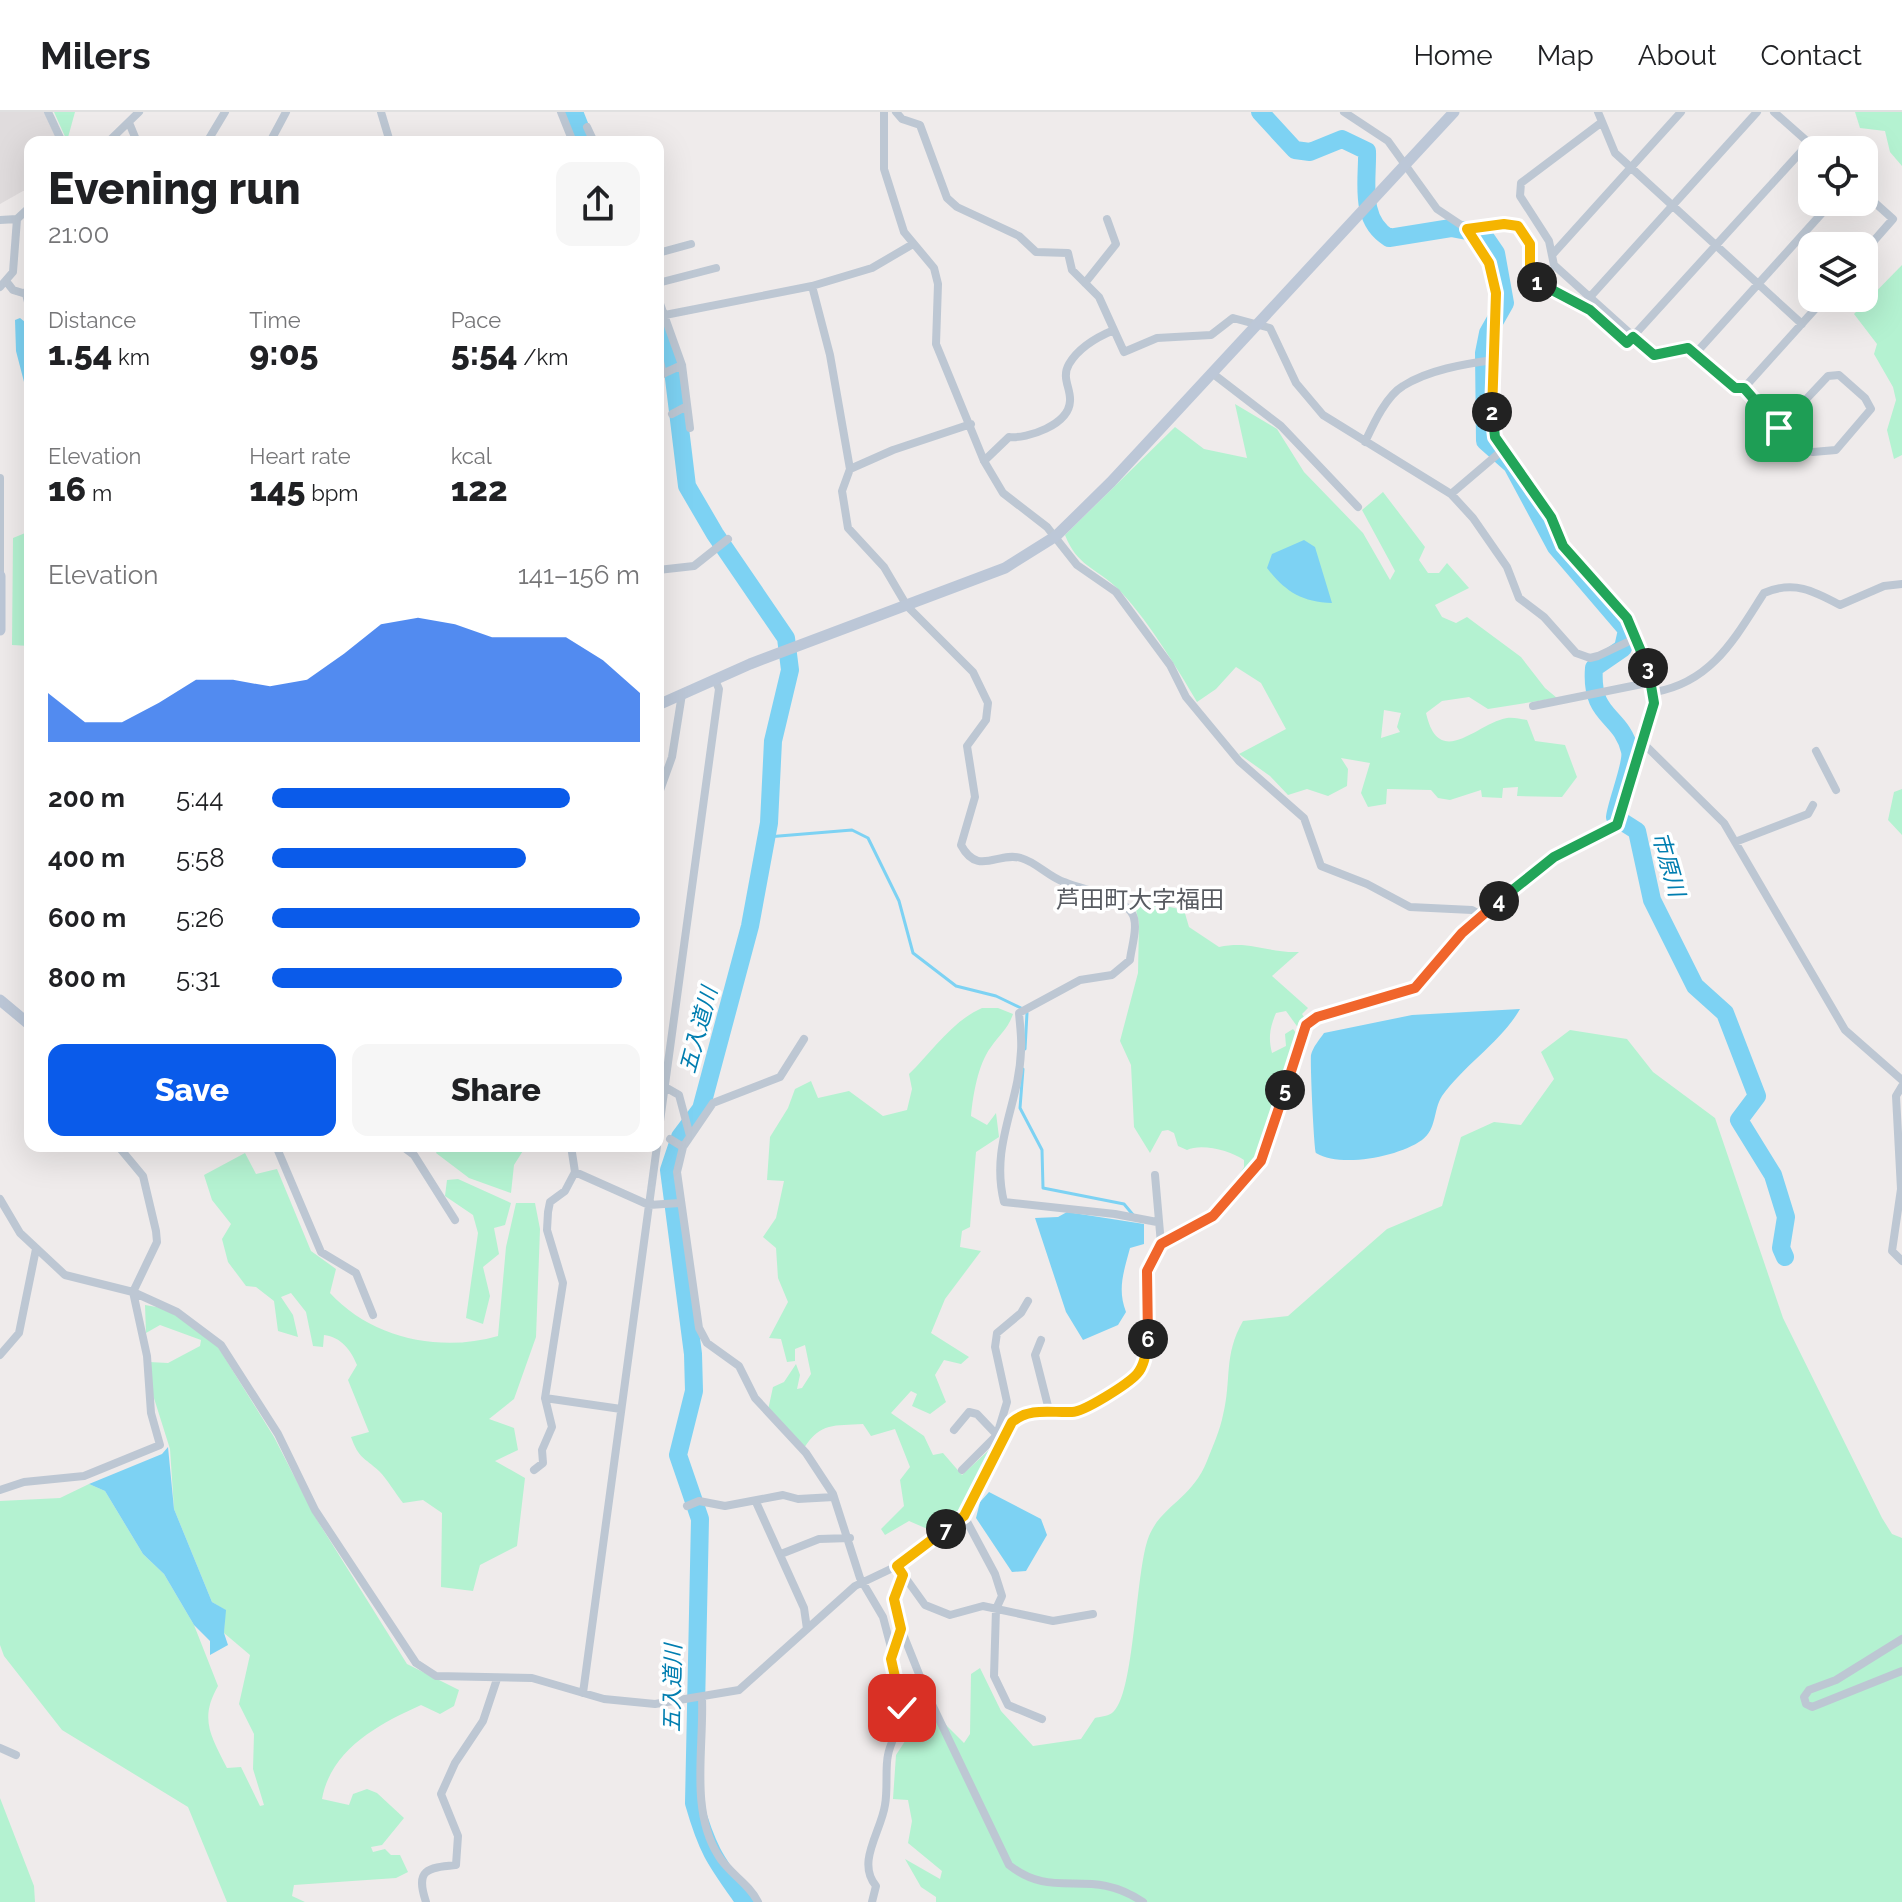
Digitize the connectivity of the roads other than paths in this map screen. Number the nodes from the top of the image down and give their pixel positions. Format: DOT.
graph roads {
  1 [pos="48,112"];
  2 [pos="139,112"];
  3 [pos="225,112"];
  4 [pos="286,112"];
  5 [pos="381,112"];
  6 [pos="561,112"];
  7 [pos="884,112"];
  8 [pos="896,112"];
  9 [pos="1344,112"];
  10 [pos="1454,112"];
  11 [pos="1598,112"];
  12 [pos="1681,112"];
  13 [pos="1757,112"];
  14 [pos="1774,112"];
  15 [pos="1602,122"];
  16 [pos="130,125"];
  17 [pos="587,127"];
  18 [pos="59,136"];
  19 [pos="116,136"];
  20 [pos="135,136"];
  21 [pos="211,136"];
  22 [pos="273,136"];
  23 [pos="388,136"];
  24 [pos="571,136"];
  25 [pos="591,136"];
  26 [pos="1801,136"];
  27 [pos="1798,155"];
  28 [pos="1407,163"];
  29 [pos="1631,168"];
  30 [pos="1673,206"];
  31 [pos="1878,206"];
  32 [pos="24,213"];
  33 [pos="1820,216"];
  34 [pos="17,219"];
  35 [pos="1107,219"];
  36 [pos="0,220"];
  37 [pos="1467,229"];
  38 [pos="1878,236"];
  39 [pos="691,244"];
  40 [pos="913,244"];
  41 [pos="1716,245"];
  42 [pos="664,251"];
  43 [pos="1552,255"];
  44 [pos="716,268"];
  45 [pos="664,281"];
  46 [pos="1085,283"];
  47 [pos="3,284"];
  48 [pos="1759,284"];
  49 [pos="812,286"];
  50 [pos="24,293"];
  51 [pos="1590,297"];
  52 [pos="1813,312"];
  53 [pos="665,315"];
  54 [pos="1259,323"];
  55 [pos="1802,324"];
  56 [pos="670,326"];
  57 [pos="664,328"];
  58 [pos="1114,330"];
  59 [pos="1633,337"];
  60 [pos="1695,354"];
  61 [pos="1493,360"];
  62 [pos="682,365"];
  63 [pos="664,373"];
  64 [pos="1212,373"];
  65 [pos="1744,388"];
  66 [pos="687,406"];
  67 [pos="672,414"];
  68 [pos="971,424"];
  69 [pos="690,428"];
  70 [pos="1779,428"];
  71 [pos="1365,442"];
  72 [pos="1505,448"];
  73 [pos="984,461"];
  74 [pos="850,469"];
  75 [pos="0,478"];
  76 [pos="1451,494"];
  77 [pos="1358,507"];
  78 [pos="1056,536"];
  79 [pos="728,539"];
  80 [pos="664,569"];
  81 [pos="0,576"];
  82 [pos="1902,584"];
  83 [pos="907,606"];
  84 [pos="0,630"];
  85 [pos="1634,639"];
  86 [pos="715,680"];
  87 [pos="1652,682"];
  88 [pos="1655,692"];
  89 [pos="682,694"];
  90 [pos="664,702"];
  91 [pos="1533,706"];
  92 [pos="1643,743"];
  93 [pos="1816,751"];
  94 [pos="664,779"];
  95 [pos="1836,790"];
  96 [pos="1813,805"];
  97 [pos="1735,842"];
  98 [pos="1481,915"];
  99 [pos="0,1000"];
  100 [pos="24,1020"];
  101 [pos="804,1039"];
  102 [pos="1902,1083"];
  103 [pos="665,1087"];
  104 [pos="664,1094"];
  105 [pos="690,1136"];
  106 [pos="670,1139"];
  107 [pos="683,1147"];
  108 [pos="123,1152"];
  109 [pos="279,1152"];
  110 [pos="410,1152"];
  111 [pos="572,1152"];
  112 [pos="656,1152"];
  113 [pos="575,1172"];
  114 [pos="1155,1175"];
  115 [pos="0,1199"];
  116 [pos="680,1203"];
  117 [pos="649,1205"];
  118 [pos="455,1220"];
  119 [pos="1157,1222"];
  120 [pos="1161,1244"];
  121 [pos="36,1249"];
  122 [pos="1902,1261"];
  123 [pos="133,1292"];
  124 [pos="1028,1301"];
  125 [pos="373,1315"];
  126 [pos="1041,1340"];
  127 [pos="0,1355"];
  128 [pos="545,1398"];
  129 [pos="621,1409"];
  130 [pos="1049,1410"];
  131 [pos="954,1430"];
  132 [pos="999,1437"];
  133 [pos="534,1470"];
  134 [pos="962,1470"];
  135 [pos="0,1490"];
  136 [pos="834,1497"];
  137 [pos="756,1502"];
  138 [pos="687,1506"];
  139 [pos="964,1516"];
  140 [pos="850,1538"];
  141 [pos="781,1554"];
  142 [pos="897,1566"];
  143 [pos="903,1575"];
  144 [pos="863,1583"];
  145 [pos="996,1609"];
  146 [pos="1093,1614"];
  147 [pos="807,1629"];
  148 [pos="901,1629"];
  149 [pos="1902,1639"];
  150 [pos="892,1651"];
  151 [pos="1902,1671"];
  152 [pos="497,1679"];
  153 [pos="583,1693"];
  154 [pos="702,1698"];
  155 [pos="1042,1719"];
  156 [pos="0,1748"];
  157 [pos="16,1755"];
  158 [pos="426,1902"];
  159 [pos="758,1902"];
  160 [pos="872,1902"];
  161 [pos="1143,1902"];
  1 -- 18 [label="street"];
  2 -- 16 [label="street"];
  3 -- 21 [label="street"];
  4 -- 22 [label="street"];
  5 -- 23 [label="street"];
  6 -- 24 [label="street"];
  7 -- 40 [label="street"];
  8 -- 46 [label="street"];
  9 -- 28 [label="street"];
  10 -- 28 [label="street"];
  11 -- 15 [label="street"];
  12 -- 29 [label="street"];
  13 -- 30 [label="street"];
  14 -- 26 [label="street"];
  15 -- 29 [label="street"];
  15 -- 43 [label="street"];
  16 -- 19 [label="street"];
  16 -- 20 [label="street"];
  17 -- 25 [label="street"];
  27 -- 41 [label="street"];
  28 -- 37 [label="street"];
  28 -- 54 [label="street"];
  29 -- 30 [label="street"];
  29 -- 43 [label="street"];
  30 -- 41 [label="street"];
  30 -- 51 [label="street"];
  31 -- 38 [label="street"];
  32 -- 34 [label="street"];
  33 -- 48 [label="street"];
  34 -- 36 [label="street"];
  34 -- 47 [label="street"];
  35 -- 46 [label="street"];
  37 -- 59 [label="street"];
  37 -- 61 [label="street"];
  39 -- 42 [label="street"];
  40 -- 49 [label="street"];
  40 -- 68 [label="street"];
  41 -- 48 [label="street"];
  41 -- 59 [label="street"];
  43 -- 51 [label="street"];
  44 -- 45 [label="street"];
  46 -- 58 [label="street"];
  47 -- 50 [label="street"];
  48 -- 55 [label="street"];
  48 -- 60 [label="street"];
  49 -- 53 [label="street"];
  49 -- 74 [label="street"];
  51 -- 59 [label="street"];
  52 -- 55 [label="street"];
  53 -- 56 [label="street"];
  54 -- 58 [label="street"];
  54 -- 64 [label="street"];
  54 -- 71 [label="street"];
  55 -- 65 [label="street"];
  56 -- 57 [label="street"];
  56 -- 62 [label="street"];
  58 -- 73 [label="street"];
  59 -- 60 [label="street"];
  60 -- 65 [label="street"];
  61 -- 71 [label="street"];
  61 -- 72 [label="street"];
  62 -- 63 [label="street"];
  62 -- 66 [label="street"];
  64 -- 77 [label="street"];
  64 -- 78 [label="street"];
  65 -- 70 [label="street"];
  66 -- 67 [label="street"];
  66 -- 69 [label="street"];
  68 -- 73 [label="street"];
  68 -- 74 [label="street"];
  70 -- 70 [label="street"];
  71 -- 76 [label="street"];
  72 -- 76 [label="street"];
  72 -- 85 [label="street"];
  73 -- 78 [label="street"];
  74 -- 83 [label="street"];
  75 -- 81 [label="street"];
  76 -- 85 [label="street"];
  78 -- 83 [label="street"];
  78 -- 98 [label="street"];
  79 -- 80 [label="street"];
  81 -- 84 [label="street"];
  82 -- 88 [label="street"];
  83 -- 86 [label="street"];
  83 -- 119 [label="street"];
  85 -- 87 [label="street"];
  86 -- 89 [label="street"];
  86 -- 103 [label="street"];
  87 -- 88 [label="street"];
  87 -- 91 [label="street"];
  88 -- 92 [label="street"];
  89 -- 90 [label="street"];
  89 -- 94 [label="street"];
  92 -- 97 [label="street"];
  92 -- 98 [label="street"];
  93 -- 95 [label="street"];
  96 -- 97 [label="street"];
  97 -- 102 [label="street"];
  98 -- 120 [label="street"];
  99 -- 100 [label="street"];
  101 -- 105 [label="street"];
  102 -- 122 [label="street"];
  103 -- 104 [label="street"];
  103 -- 105 [label="street"];
  105 -- 107 [label="street"];
  106 -- 107 [label="street"];
  107 -- 116 [label="street"];
  108 -- 123 [label="street"];
  109 -- 125 [label="street"];
  110 -- 118 [label="street"];
  111 -- 113 [label="street"];
  112 -- 117 [label="street"];
  113 -- 117 [label="street"];
  113 -- 128 [label="street"];
  114 -- 119 [label="street"];
  115 -- 121 [label="street"];
  116 -- 117 [label="street"];
  116 -- 136 [label="street"];
  117 -- 129 [label="street"];
  119 -- 120 [label="street"];
  120 -- 130 [label="street"];
  121 -- 123 [label="street"];
  121 -- 127 [label="street"];
  123 -- 135 [label="street"];
  123 -- 152 [label="street"];
  124 -- 132 [label="street"];
  126 -- 130 [label="street"];
  128 -- 129 [label="street"];
  128 -- 133 [label="street"];
  129 -- 153 [label="street"];
  130 -- 132 [label="street"];
  131 -- 132 [label="street"];
  132 -- 134 [label="street"];
  132 -- 139 [label="street"];
  136 -- 137 [label="street"];
  136 -- 140 [label="street"];
  137 -- 138 [label="street"];
  137 -- 141 [label="street"];
  139 -- 142 [label="street"];
  139 -- 145 [label="street"];
  140 -- 141 [label="street"];
  140 -- 144 [label="street"];
  141 -- 147 [label="street"];
  142 -- 143 [label="street"];
  142 -- 144 [label="street"];
  143 -- 145 [label="street"];
  143 -- 148 [label="street"];
  144 -- 147 [label="street"];
  144 -- 150 [label="street"];
  145 -- 146 [label="street"];
  145 -- 155 [label="street"];
  147 -- 154 [label="street"];
  148 -- 150 [label="street"];
  148 -- 161 [label="street"];
  149 -- 151 [label="street"];
  150 -- 160 [label="street"];
  152 -- 153 [label="street"];
  152 -- 158 [label="street"];
  153 -- 154 [label="street"];
  154 -- 159 [label="street"];
  156 -- 157 [label="street"];
}
